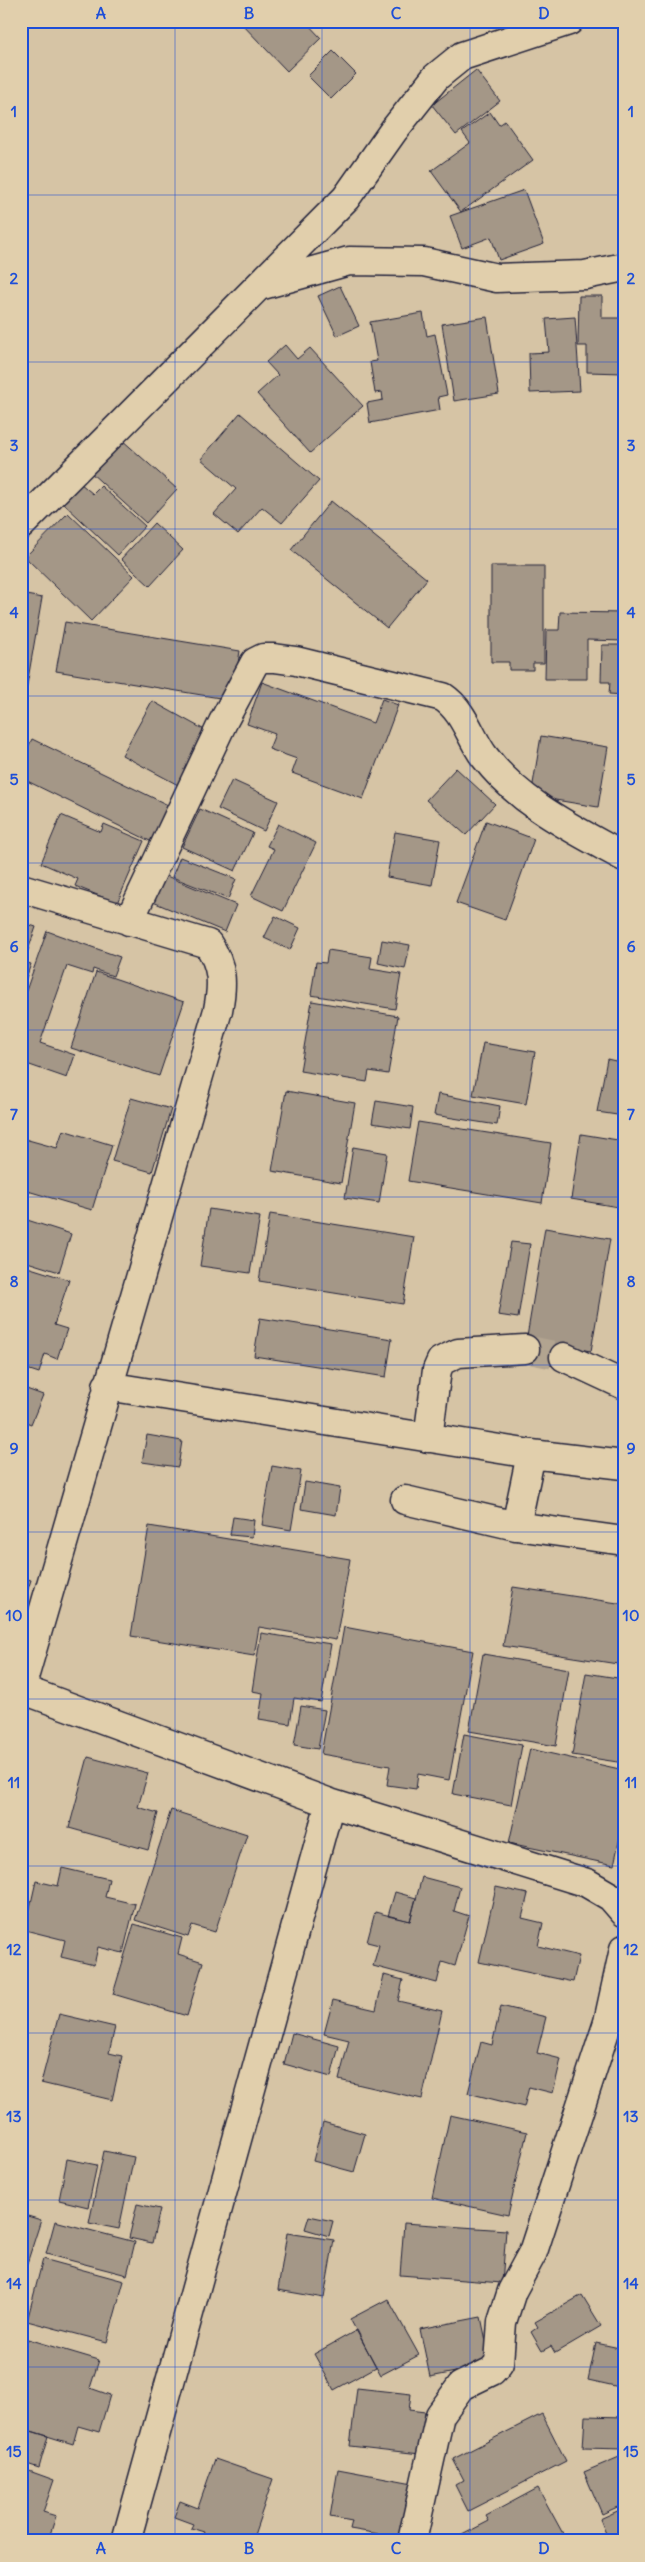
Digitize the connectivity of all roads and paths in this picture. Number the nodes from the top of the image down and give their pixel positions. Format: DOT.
graph roads {
  1 [pos="569,21"];
  2 [pos="624,267"];
  3 [pos="258,287"];
  4 [pos="21,525"];
  5 [pos="624,856"];
  6 [pos="21,888"];
  7 [pos="129,921"];
  8 [pos="525,1349"];
  9 [pos="564,1357"];
  10 [pos="624,1385"];
  11 [pos="107,1386"];
  12 [pos="428,1438"];
  13 [pos="531,1454"];
  14 [pos="624,1465"];
  15 [pos="405,1500"];
  16 [pos="516,1526"];
  17 [pos="624,1541"];
  18 [pos="21,1688"];
  19 [pos="330,1803"];
  20 [pos="624,1912"];
  21 [pos="624,1949"];
  22 [pos="616,2022"];
  23 [pos="126,2541"];
  24 [pos="412,2541"];
  1 -- 3 [label="street"];
  2 -- 3 [label="street"];
  3 -- 4 [label="street"];
  5 -- 7 [label="street"];
  6 -- 7 [label="street"];
  7 -- 11 [label="street"];
  8 -- 12 [label="street"];
  9 -- 10 [label="street"];
  11 -- 12 [label="street"];
  11 -- 18 [label="street"];
  12 -- 13 [label="street"];
  13 -- 14 [label="street"];
  13 -- 16 [label="street"];
  15 -- 16 [label="street"];
  16 -- 17 [label="street"];
  18 -- 19 [label="street"];
  19 -- 20 [label="street"];
  19 -- 23 [label="street"];
  21 -- 22 [label="street"];
  22 -- 24 [label="street"];
}
